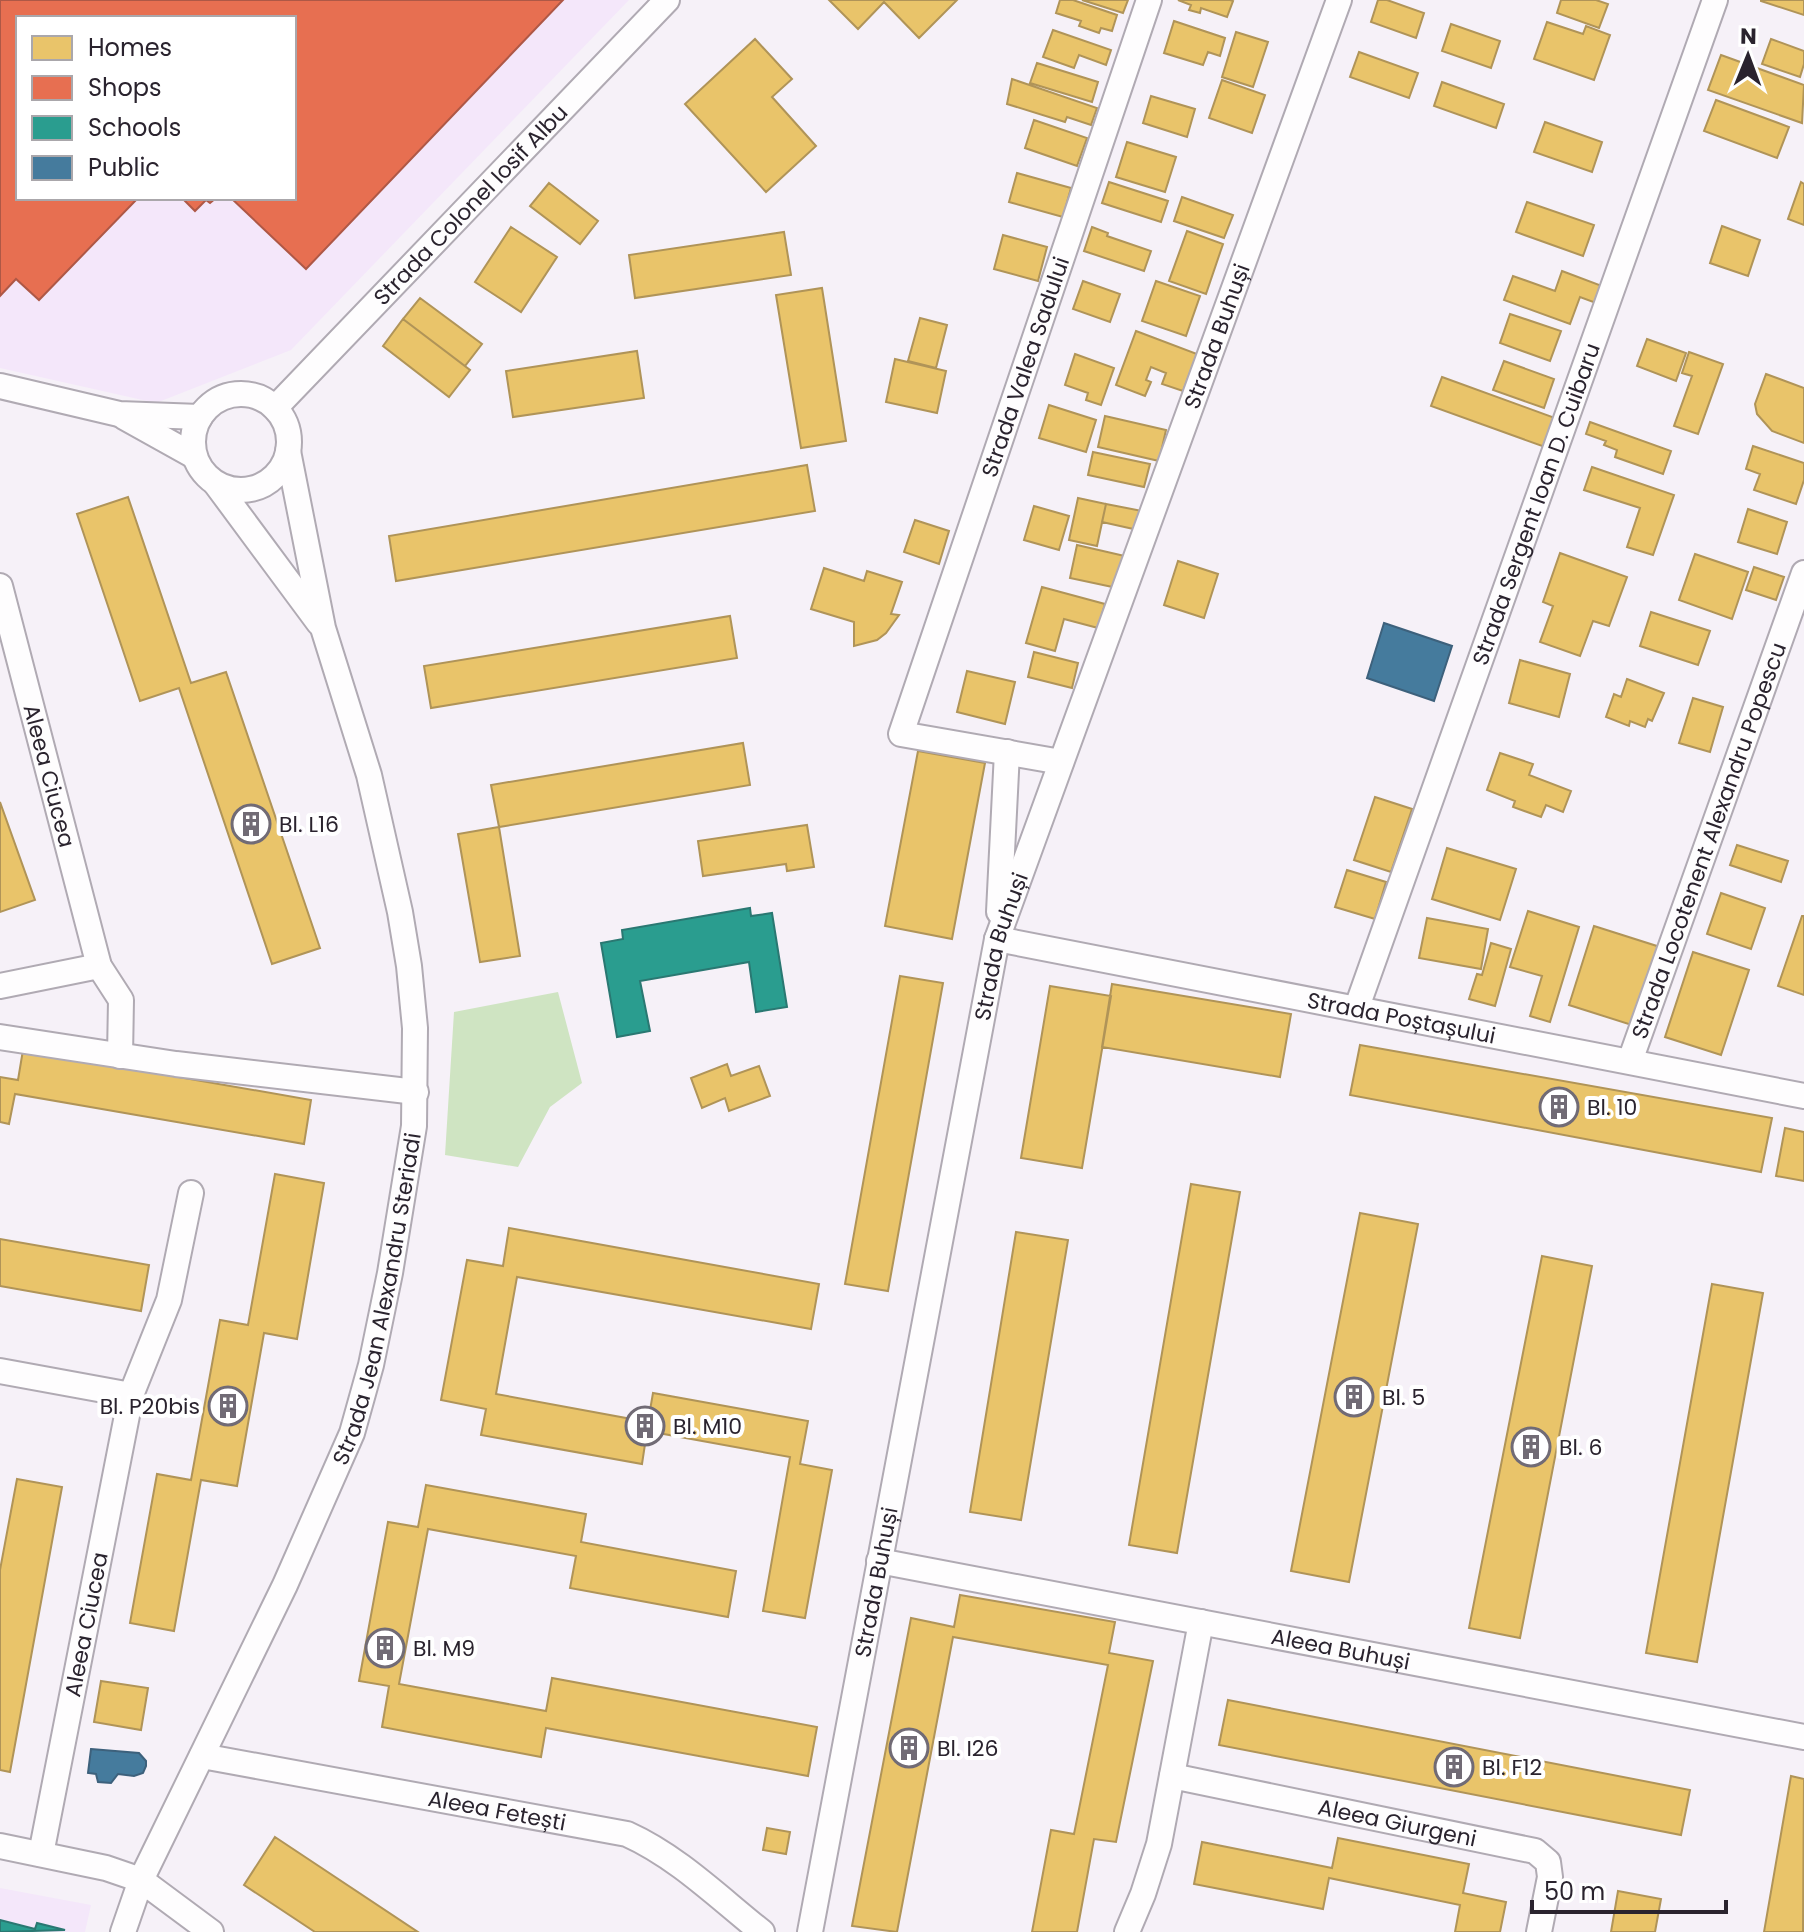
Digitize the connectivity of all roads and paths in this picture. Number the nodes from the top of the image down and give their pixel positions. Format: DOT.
graph roads {
  1 [pos="667,0"];
  2 [pos="1149,0"];
  3 [pos="1339,0"];
  4 [pos="1715,0"];
  5 [pos="0,386"];
  6 [pos="275,408"];
  7 [pos="119,414"];
  8 [pos="200,417"];
  9 [pos="288,451"];
  10 [pos="194,456"];
  11 [pos="216,484"];
  12 [pos="1804,573"];
  13 [pos="0,586"];
  14 [pos="323,628"];
  15 [pos="1007,752"];
  16 [pos="1061,762"];
  17 [pos="997,939"];
  18 [pos="99,966"];
  19 [pos="0,986"];
  20 [pos="1357,1007"];
  21 [pos="0,1037"];
  22 [pos="120,1056"];
  23 [pos="1630,1061"];
  24 [pos="416,1092"];
  25 [pos="1804,1096"];
  26 [pos="191,1193"];
  27 [pos="0,1371"];
  28 [pos="131,1395"];
  29 [pos="879,1561"];
  30 [pos="1201,1622"];
  31 [pos="1804,1737"];
  32 [pos="202,1756"];
  33 [pos="1172,1776"];
  34 [pos="0,1846"];
  35 [pos="41,1854"];
  36 [pos="141,1880"];
  37 [pos="123,1932"];
  38 [pos="211,1932"];
  39 [pos="762,1932"];
  40 [pos="810,1932"];
  41 [pos="1127,1932"];
  42 [pos="1539,1932"];
  1 -- 6 [label="street, Strada Colonel Iosif Albu"];
  2 -- 15 [label="street, Strada Valea Sadului"];
  3 -- 16 [label="street, Strada Buhuși"];
  4 -- 20 [label="street, Strada Sergent Ioan D. Cuibaru"];
  5 -- 7 [label="street"];
  6 -- 8 [label="street"];
  6 -- 9 [label="street"];
  7 -- 8 [label="street"];
  7 -- 10 [label="street"];
  8 -- 10 [label="street"];
  9 -- 11 [label="street"];
  9 -- 14 [label="street, Strada Jean Alexandru Steriadi"];
  10 -- 11 [label="street"];
  11 -- 14 [label="street, Strada Jean Alexandru Steriadi"];
  12 -- 23 [label="street, Strada Locotenent Alexandru Popescu"];
  13 -- 18 [label="street, Aleea Ciucea"];
  14 -- 24 [label="street, Strada Jean Alexandru Steriadi"];
  15 -- 16 [label="street"];
  15 -- 17 [label="street"];
  16 -- 17 [label="street, Strada Buhuși"];
  17 -- 20 [label="street, Strada Poștașului"];
  17 -- 29 [label="street, Strada Buhuși"];
  18 -- 19 [label="street"];
  18 -- 22 [label="street, Aleea Ciucea"];
  20 -- 23 [label="street, Strada Poștașului"];
  21 -- 22 [label="street"];
  22 -- 24 [label="street"];
  23 -- 25 [label="street, Strada Poștașului"];
  24 -- 32 [label="street, Strada Jean Alexandru Steriadi"];
  26 -- 28 [label="street, Aleea Ciucea"];
  27 -- 28 [label="street"];
  28 -- 35 [label="street, Aleea Ciucea"];
  29 -- 30 [label="street, Aleea Buhuși"];
  29 -- 40 [label="street, Strada Buhuși"];
  30 -- 31 [label="street, Aleea Buhuși"];
  30 -- 33 [label="street"];
  32 -- 36 [label="street, Strada Jean Alexandru Steriadi"];
  32 -- 39 [label="street, Aleea Fetești"];
  33 -- 41 [label="street"];
  33 -- 42 [label="street, Aleea Giurgeni"];
  34 -- 35 [label="street"];
  35 -- 36 [label="street"];
  36 -- 37 [label="street, Strada Jean Alexandru Steriadi"];
  36 -- 38 [label="street"];
}
